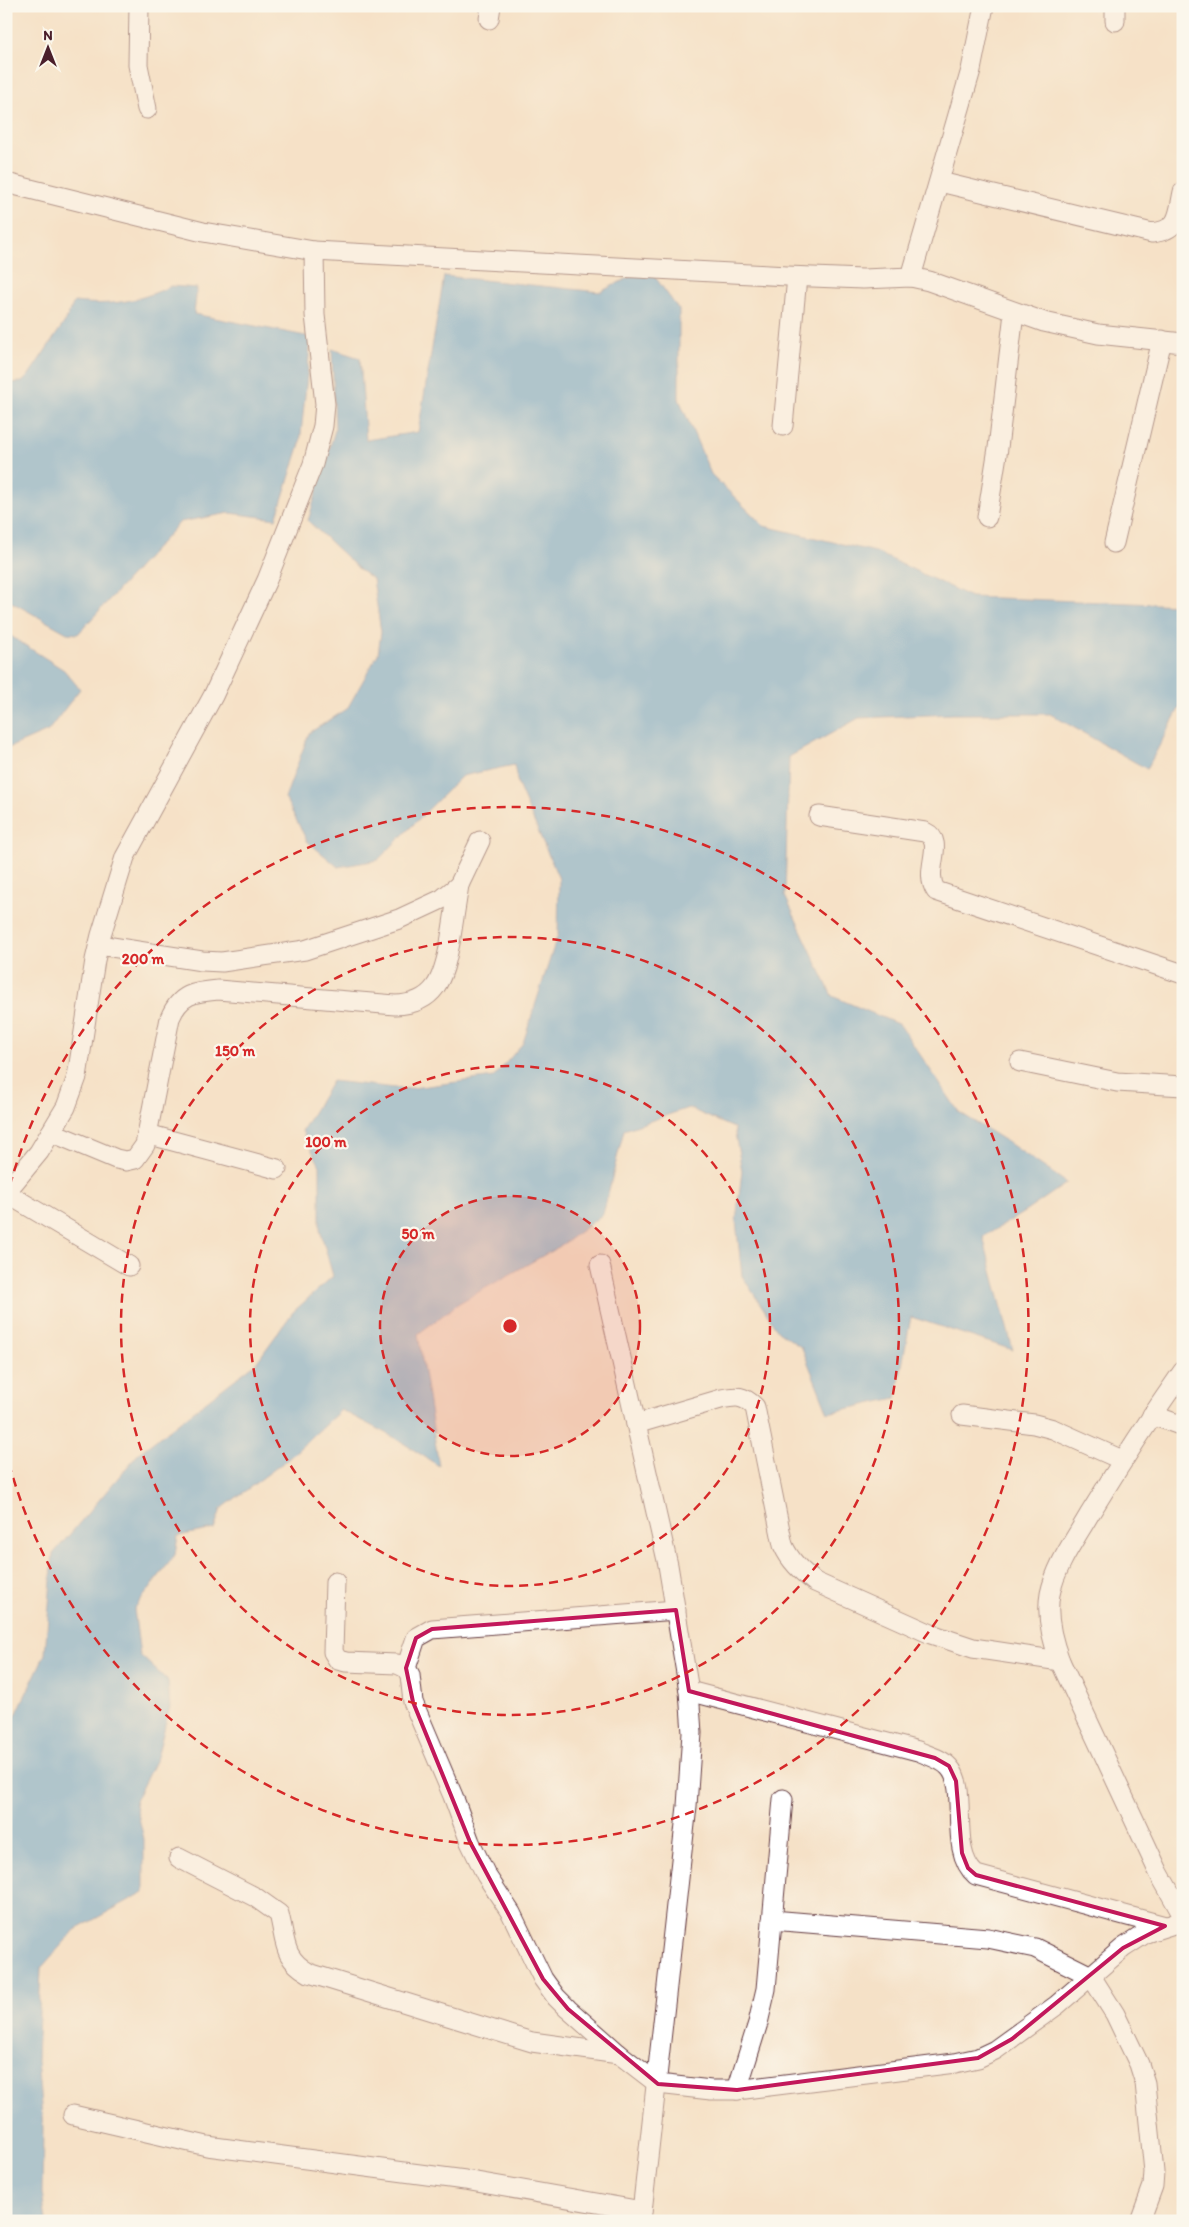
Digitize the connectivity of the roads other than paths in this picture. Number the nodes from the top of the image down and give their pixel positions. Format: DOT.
graph roads {
  1 [pos="139,6"];
  2 [pos="984,6"];
  3 [pos="146,109"];
  4 [pos="940,182"];
  5 [pos="6,183"];
  6 [pos="1183,192"];
  7 [pos="314,251"];
  8 [pos="797,277"];
  9 [pos="911,277"];
  10 [pos="1014,313"];
  11 [pos="1162,340"];
  12 [pos="1183,343"];
  13 [pos="783,426"];
  14 [pos="987,517"];
  15 [pos="1114,543"];
  16 [pos="819,816"];
  17 [pos="480,841"];
  18 [pos="459,886"];
  19 [pos="99,945"];
  20 [pos="1183,974"];
  21 [pos="1020,1062"];
  22 [pos="1183,1086"];
  23 [pos="51,1132"];
  24 [pos="147,1134"];
  25 [pos="277,1169"];
  26 [pos="14,1170"];
  27 [pos="6,1192"];
  28 [pos="129,1266"];
  29 [pos="600,1266"];
  30 [pos="1183,1371"];
  31 [pos="962,1415"];
  32 [pos="1152,1415"];
  33 [pos="636,1424"];
  34 [pos="1183,1426"];
  35 [pos="1122,1460"];
  36 [pos="335,1582"];
  37 [pos="676,1610"];
  38 [pos="1060,1661"];
  39 [pos="406,1668"];
  40 [pos="690,1691"];
  41 [pos="783,1799"];
  42 [pos="178,1858"];
  43 [pos="1183,1916"];
  44 [pos="772,1920"];
  45 [pos="1183,1921"];
  46 [pos="1165,1926"];
  47 [pos="1091,1976"];
  48 [pos="619,2054"];
  49 [pos="658,2084"];
  50 [pos="737,2090"];
  51 [pos="73,2115"];
  52 [pos="642,2216"];
  53 [pos="1140,2221"];
  1 -- 3 [label="street"];
  2 -- 4 [label="street"];
  4 -- 6 [label="street"];
  4 -- 9 [label="street"];
  5 -- 7 [label="street"];
  7 -- 8 [label="street"];
  7 -- 19 [label="street"];
  8 -- 9 [label="street"];
  8 -- 13 [label="street"];
  9 -- 10 [label="street"];
  10 -- 11 [label="street"];
  10 -- 14 [label="street"];
  11 -- 12 [label="street"];
  11 -- 15 [label="street"];
  16 -- 20 [label="street"];
  17 -- 18 [label="street"];
  18 -- 19 [label="street"];
  18 -- 24 [label="street"];
  19 -- 23 [label="street"];
  21 -- 22 [label="street"];
  23 -- 24 [label="street"];
  23 -- 26 [label="street"];
  24 -- 25 [label="street"];
  26 -- 27 [label="street"];
  27 -- 28 [label="street"];
  29 -- 33 [label="street"];
  30 -- 32 [label="street"];
  31 -- 35 [label="street"];
  32 -- 34 [label="street"];
  32 -- 35 [label="street"];
  33 -- 37 [label="street"];
  33 -- 38 [label="street"];
  35 -- 38 [label="street"];
  36 -- 39 [label="street"];
  37 -- 39 [label="street"];
  37 -- 40 [label="street"];
  38 -- 43 [label="street"];
  39 -- 48 [label="street"];
  40 -- 46 [label="street"];
  40 -- 49 [label="street"];
  41 -- 44 [label="street"];
  42 -- 48 [label="street"];
  44 -- 47 [label="street"];
  44 -- 50 [label="street"];
  45 -- 46 [label="street"];
  46 -- 47 [label="street"];
  47 -- 50 [label="street"];
  47 -- 53 [label="street"];
  48 -- 49 [label="street"];
  49 -- 50 [label="street"];
  49 -- 52 [label="street"];
  51 -- 52 [label="street"];
}
